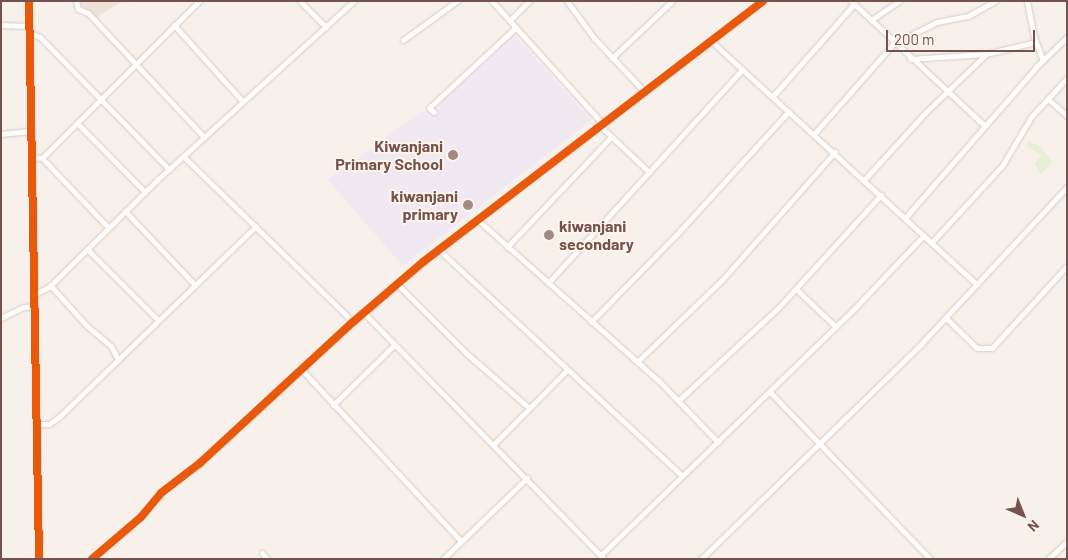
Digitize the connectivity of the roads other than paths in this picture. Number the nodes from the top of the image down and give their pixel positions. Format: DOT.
graph roads {
  1 [pos="29,1"];
  2 [pos="76,1"];
  3 [pos="199,1"];
  4 [pos="300,1"];
  5 [pos="354,1"];
  6 [pos="457,1"];
  7 [pos="492,1"];
  8 [pos="529,1"];
  9 [pos="567,1"];
  10 [pos="672,1"];
  11 [pos="762,1"];
  12 [pos="899,1"];
  13 [pos="996,1"];
  14 [pos="1027,1"];
  15 [pos="853,3"];
  16 [pos="510,20"];
  17 [pos="871,20"];
  18 [pos="1,25"];
  19 [pos="174,25"];
  20 [pos="29,26"];
  21 [pos="326,27"];
  22 [pos="515,28"];
  23 [pos="29,33"];
  24 [pos="1067,37"];
  25 [pos="403,40"];
  26 [pos="710,40"];
  27 [pos="1035,42"];
  28 [pos="893,44"];
  29 [pos="986,54"];
  30 [pos="612,58"];
  31 [pos="910,59"];
  32 [pos="1043,60"];
  33 [pos="136,64"];
  34 [pos="742,70"];
  35 [pos="1067,78"];
  36 [pos="644,90"];
  37 [pos="947,92"];
  38 [pos="773,96"];
  39 [pos="1048,99"];
  40 [pos="101,100"];
  41 [pos="243,102"];
  42 [pos="434,112"];
  43 [pos="788,112"];
  44 [pos="1067,116"];
  45 [pos="77,123"];
  46 [pos="600,123"];
  47 [pos="985,126"];
  48 [pos="32,132"];
  49 [pos="1,134"];
  50 [pos="814,134"];
  51 [pos="204,137"];
  52 [pos="611,137"];
  53 [pos="835,152"];
  54 [pos="32,157"];
  55 [pos="184,157"];
  56 [pos="42,158"];
  57 [pos="169,169"];
  58 [pos="649,172"];
  59 [pos="864,180"];
  60 [pos="1067,187"];
  61 [pos="144,192"];
  62 [pos="881,195"];
  63 [pos="125,211"];
  64 [pos="905,218"];
  65 [pos="478,220"];
  66 [pos="256,226"];
  67 [pos="108,227"];
  68 [pos="924,236"];
  69 [pos="932,242"];
  70 [pos="507,247"];
  71 [pos="86,249"];
  72 [pos="438,249"];
  73 [pos="1067,266"];
  74 [pos="548,283"];
  75 [pos="397,284"];
  76 [pos="976,284"];
  77 [pos="50,285"];
  78 [pos="195,285"];
  79 [pos="796,289"];
  80 [pos="35,294"];
  81 [pos="35,306"];
  82 [pos="364,313"];
  83 [pos="1,318"];
  84 [pos="946,318"];
  85 [pos="158,320"];
  86 [pos="353,322"];
  87 [pos="591,322"];
  88 [pos="836,326"];
  89 [pos="394,345"];
  90 [pos="118,360"];
  91 [pos="637,362"];
  92 [pos="302,370"];
  93 [pos="567,370"];
  94 [pos="770,392"];
  95 [pos="679,400"];
  96 [pos="333,405"];
  97 [pos="529,408"];
  98 [pos="37,424"];
  99 [pos="718,442"];
  100 [pos="820,442"];
  101 [pos="494,444"];
  102 [pos="682,476"];
  103 [pos="527,478"];
  104 [pos="461,541"];
  105 [pos="1067,541"];
  106 [pos="262,553"];
  107 [pos="603,557"];
  108 [pos="925,557"];
  109 [pos="39,559"];
  110 [pos="92,559"];
  111 [pos="267,559"];
  112 [pos="443,559"];
  113 [pos="701,559"];
  114 [pos="1048,559"];
  1 -- 20 [label="street"];
  2 -- 33 [label="street"];
  3 -- 19 [label="street"];
  4 -- 21 [label="street"];
  5 -- 21 [label="street"];
  6 -- 25 [label="street"];
  7 -- 16 [label="street"];
  8 -- 16 [label="street"];
  9 -- 30 [label="street"];
  10 -- 30 [label="street"];
  11 -- 26 [label="street"];
  12 -- 17 [label="street"];
  13 -- 28 [label="street"];
  14 -- 27 [label="street"];
  15 -- 17 [label="street"];
  15 -- 38 [label="street"];
  16 -- 22 [label="street"];
  17 -- 28 [label="street"];
  18 -- 20 [label="street"];
  19 -- 33 [label="street"];
  19 -- 41 [label="street"];
  20 -- 23 [label="street"];
  21 -- 41 [label="street"];
  22 -- 42 [label="street"];
  22 -- 46 [label="street"];
  23 -- 40 [label="street"];
  23 -- 48 [label="street"];
  24 -- 32 [label="street"];
  26 -- 34 [label="street"];
  26 -- 36 [label="street"];
  27 -- 29 [label="street"];
  27 -- 32 [label="street"];
  28 -- 31 [label="street"];
  28 -- 50 [label="street"];
  29 -- 31 [label="street"];
  29 -- 37 [label="street"];
  30 -- 36 [label="street"];
  31 -- 37 [label="street"];
  32 -- 47 [label="street"];
  33 -- 40 [label="street"];
  33 -- 51 [label="street"];
  34 -- 38 [label="street"];
  34 -- 58 [label="street"];
  35 -- 39 [label="street"];
  36 -- 46 [label="street"];
  37 -- 47 [label="street"];
  37 -- 59 [label="street"];
  38 -- 43 [label="street"];
  39 -- 44 [label="street"];
  39 -- 69 [label="street"];
  40 -- 45 [label="street"];
  40 -- 57 [label="street"];
  41 -- 51 [label="street"];
  43 -- 50 [label="street"];
  43 -- 87 [label="street"];
  45 -- 56 [label="street"];
  45 -- 61 [label="street"];
  46 -- 52 [label="street"];
  46 -- 65 [label="street"];
  47 -- 64 [label="street"];
  48 -- 49 [label="street"];
  48 -- 54 [label="street"];
  50 -- 53 [label="street"];
  51 -- 55 [label="street"];
  52 -- 58 [label="street"];
  52 -- 70 [label="street"];
  53 -- 59 [label="street"];
  53 -- 91 [label="street"];
  54 -- 56 [label="street"];
  54 -- 80 [label="street"];
  55 -- 57 [label="street"];
  55 -- 66 [label="street"];
  56 -- 67 [label="street"];
  57 -- 61 [label="street"];
  58 -- 74 [label="street"];
  59 -- 62 [label="street"];
  60 -- 76 [label="street"];
  61 -- 63 [label="street"];
  62 -- 64 [label="street"];
  62 -- 79 [label="street"];
  63 -- 67 [label="street"];
  63 -- 78 [label="street"];
  64 -- 68 [label="street"];
  65 -- 70 [label="street"];
  65 -- 72 [label="street"];
  66 -- 78 [label="street"];
  66 -- 86 [label="street"];
  67 -- 71 [label="street"];
  68 -- 69 [label="street"];
  68 -- 88 [label="street"];
  69 -- 76 [label="street"];
  70 -- 74 [label="street"];
  71 -- 77 [label="street"];
  71 -- 85 [label="street"];
  72 -- 75 [label="street"];
  72 -- 93 [label="street"];
  73 -- 84 [label="street"];
  74 -- 87 [label="street"];
  75 -- 82 [label="street"];
  75 -- 97 [label="street"];
  76 -- 84 [label="street"];
  77 -- 80 [label="street"];
  77 -- 90 [label="street"];
  78 -- 85 [label="street"];
  79 -- 88 [label="street"];
  79 -- 95 [label="street"];
  80 -- 81 [label="street"];
  81 -- 83 [label="street"];
  81 -- 98 [label="street"];
  82 -- 86 [label="street"];
  82 -- 89 [label="street"];
  84 -- 100 [label="street"];
  85 -- 90 [label="street"];
  86 -- 92 [label="street"];
  87 -- 91 [label="street"];
  88 -- 94 [label="street"];
  89 -- 96 [label="street"];
  89 -- 101 [label="street"];
  90 -- 98 [label="street"];
  91 -- 95 [label="street"];
  92 -- 96 [label="street"];
  92 -- 110 [label="street"];
  93 -- 97 [label="street"];
  93 -- 102 [label="street"];
  94 -- 99 [label="street"];
  94 -- 100 [label="street"];
  95 -- 99 [label="street"];
  96 -- 104 [label="street"];
  97 -- 101 [label="street"];
  98 -- 109 [label="street"];
  99 -- 102 [label="street"];
  100 -- 108 [label="street"];
  100 -- 113 [label="street"];
  101 -- 103 [label="street"];
  102 -- 107 [label="street"];
  103 -- 104 [label="street"];
  103 -- 107 [label="street"];
  104 -- 112 [label="street"];
  105 -- 114 [label="street"];
  106 -- 111 [label="street"];
}
